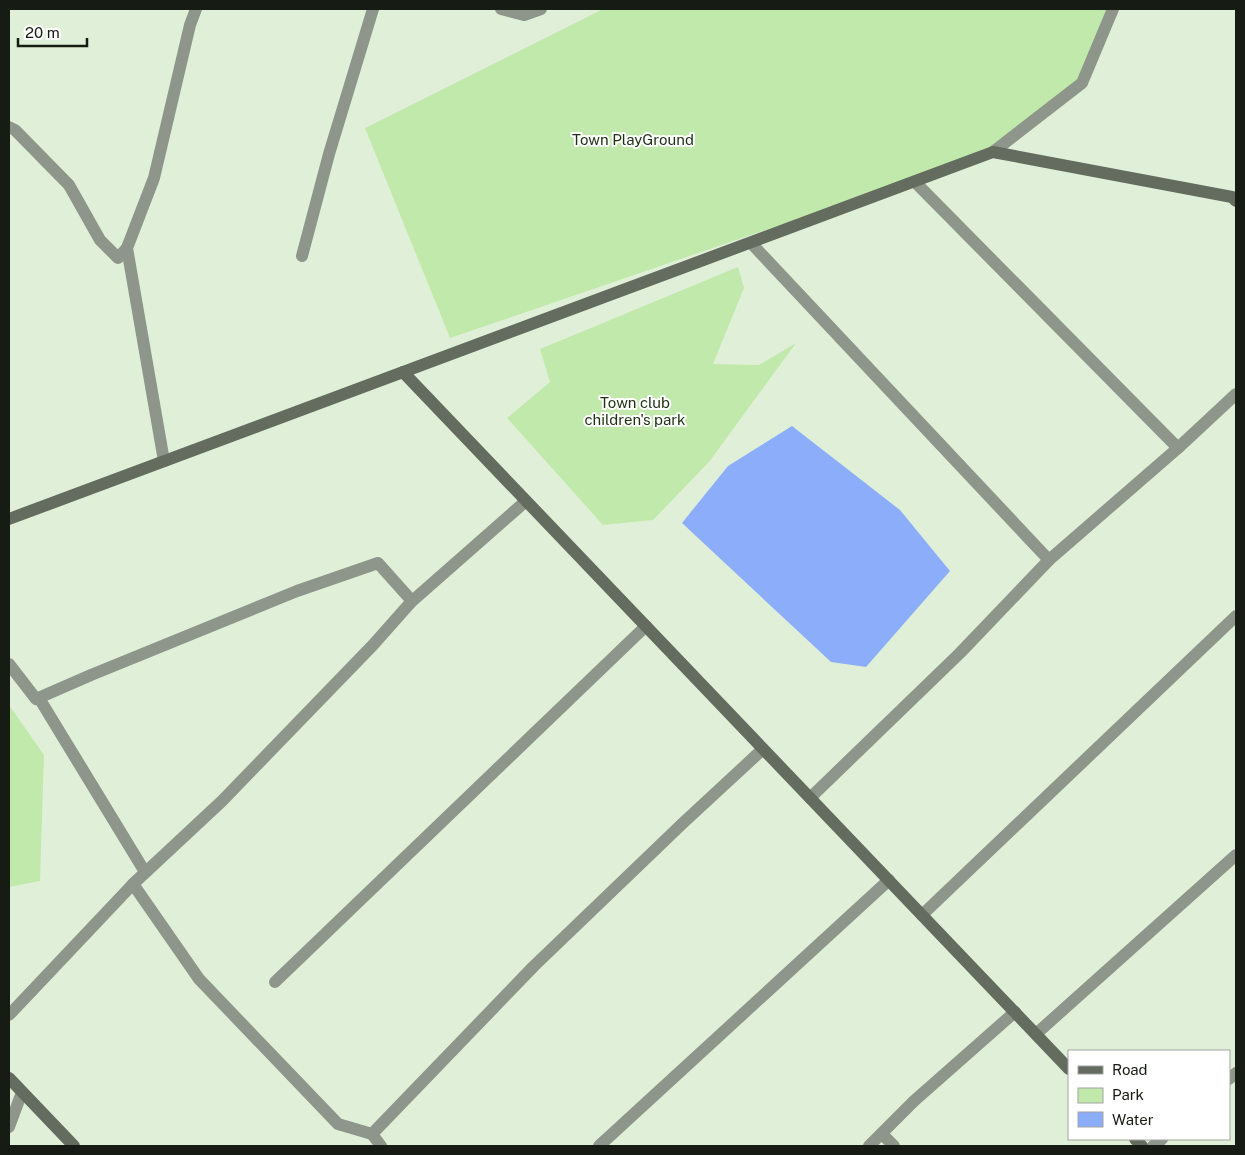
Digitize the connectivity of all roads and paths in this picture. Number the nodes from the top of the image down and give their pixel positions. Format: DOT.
graph roads {
  1 [pos="196,9"];
  2 [pos="373,9"];
  3 [pos="501,9"];
  4 [pos="541,9"];
  5 [pos="1112,9"];
  6 [pos="9,127"];
  7 [pos="993,152"];
  8 [pos="915,182"];
  9 [pos="1236,201"];
  10 [pos="750,243"];
  11 [pos="127,248"];
  12 [pos="302,256"];
  13 [pos="403,372"];
  14 [pos="1236,394"];
  15 [pos="1178,448"];
  16 [pos="164,461"];
  17 [pos="526,501"];
  18 [pos="9,519"];
  19 [pos="1049,560"];
  20 [pos="410,603"];
  21 [pos="1236,616"];
  22 [pos="646,626"];
  23 [pos="9,664"];
  24 [pos="39,698"];
  25 [pos="763,749"];
  26 [pos="810,798"];
  27 [pos="1236,855"];
  28 [pos="145,872"];
  29 [pos="888,880"];
  30 [pos="133,884"];
  31 [pos="922,915"];
  32 [pos="275,982"];
  33 [pos="1015,1012"];
  34 [pos="9,1015"];
  35 [pos="1036,1034"];
  36 [pos="1068,1068"];
  37 [pos="9,1078"];
  38 [pos="22,1092"];
  39 [pos="9,1127"];
  40 [pos="372,1134"];
  41 [pos="882,1134"];
  42 [pos="74,1146"];
  43 [pos="381,1146"];
  44 [pos="599,1146"];
  45 [pos="869,1146"];
  46 [pos="894,1146"];
  1 -- 11 [label="street"];
  2 -- 12 [label="street"];
  3 -- 4 [label="street"];
  5 -- 7 [label="street"];
  6 -- 11 [label="street"];
  7 -- 8 [label="main road"];
  7 -- 9 [label="main road"];
  8 -- 10 [label="main road"];
  8 -- 15 [label="street"];
  10 -- 13 [label="main road"];
  10 -- 19 [label="street"];
  11 -- 16 [label="street"];
  13 -- 16 [label="main road"];
  13 -- 17 [label="main road"];
  14 -- 15 [label="street"];
  15 -- 19 [label="street"];
  16 -- 18 [label="main road"];
  17 -- 20 [label="street"];
  17 -- 22 [label="main road"];
  19 -- 26 [label="street"];
  20 -- 24 [label="street"];
  20 -- 28 [label="street"];
  21 -- 31 [label="street"];
  22 -- 25 [label="main road"];
  22 -- 32 [label="street"];
  23 -- 24 [label="street"];
  24 -- 28 [label="street"];
  25 -- 26 [label="main road"];
  25 -- 40 [label="street"];
  26 -- 29 [label="main road"];
  27 -- 35 [label="street"];
  28 -- 30 [label="street"];
  29 -- 31 [label="main road"];
  29 -- 44 [label="street"];
  30 -- 34 [label="street"];
  30 -- 40 [label="street"];
  31 -- 33 [label="main road"];
  33 -- 35 [label="main road"];
  33 -- 41 [label="street"];
  35 -- 36 [label="main road"];
  37 -- 38 [label="main road"];
  38 -- 39 [label="street"];
  38 -- 42 [label="main road"];
  40 -- 43 [label="street"];
  41 -- 45 [label="street"];
  41 -- 46 [label="street"];
}
